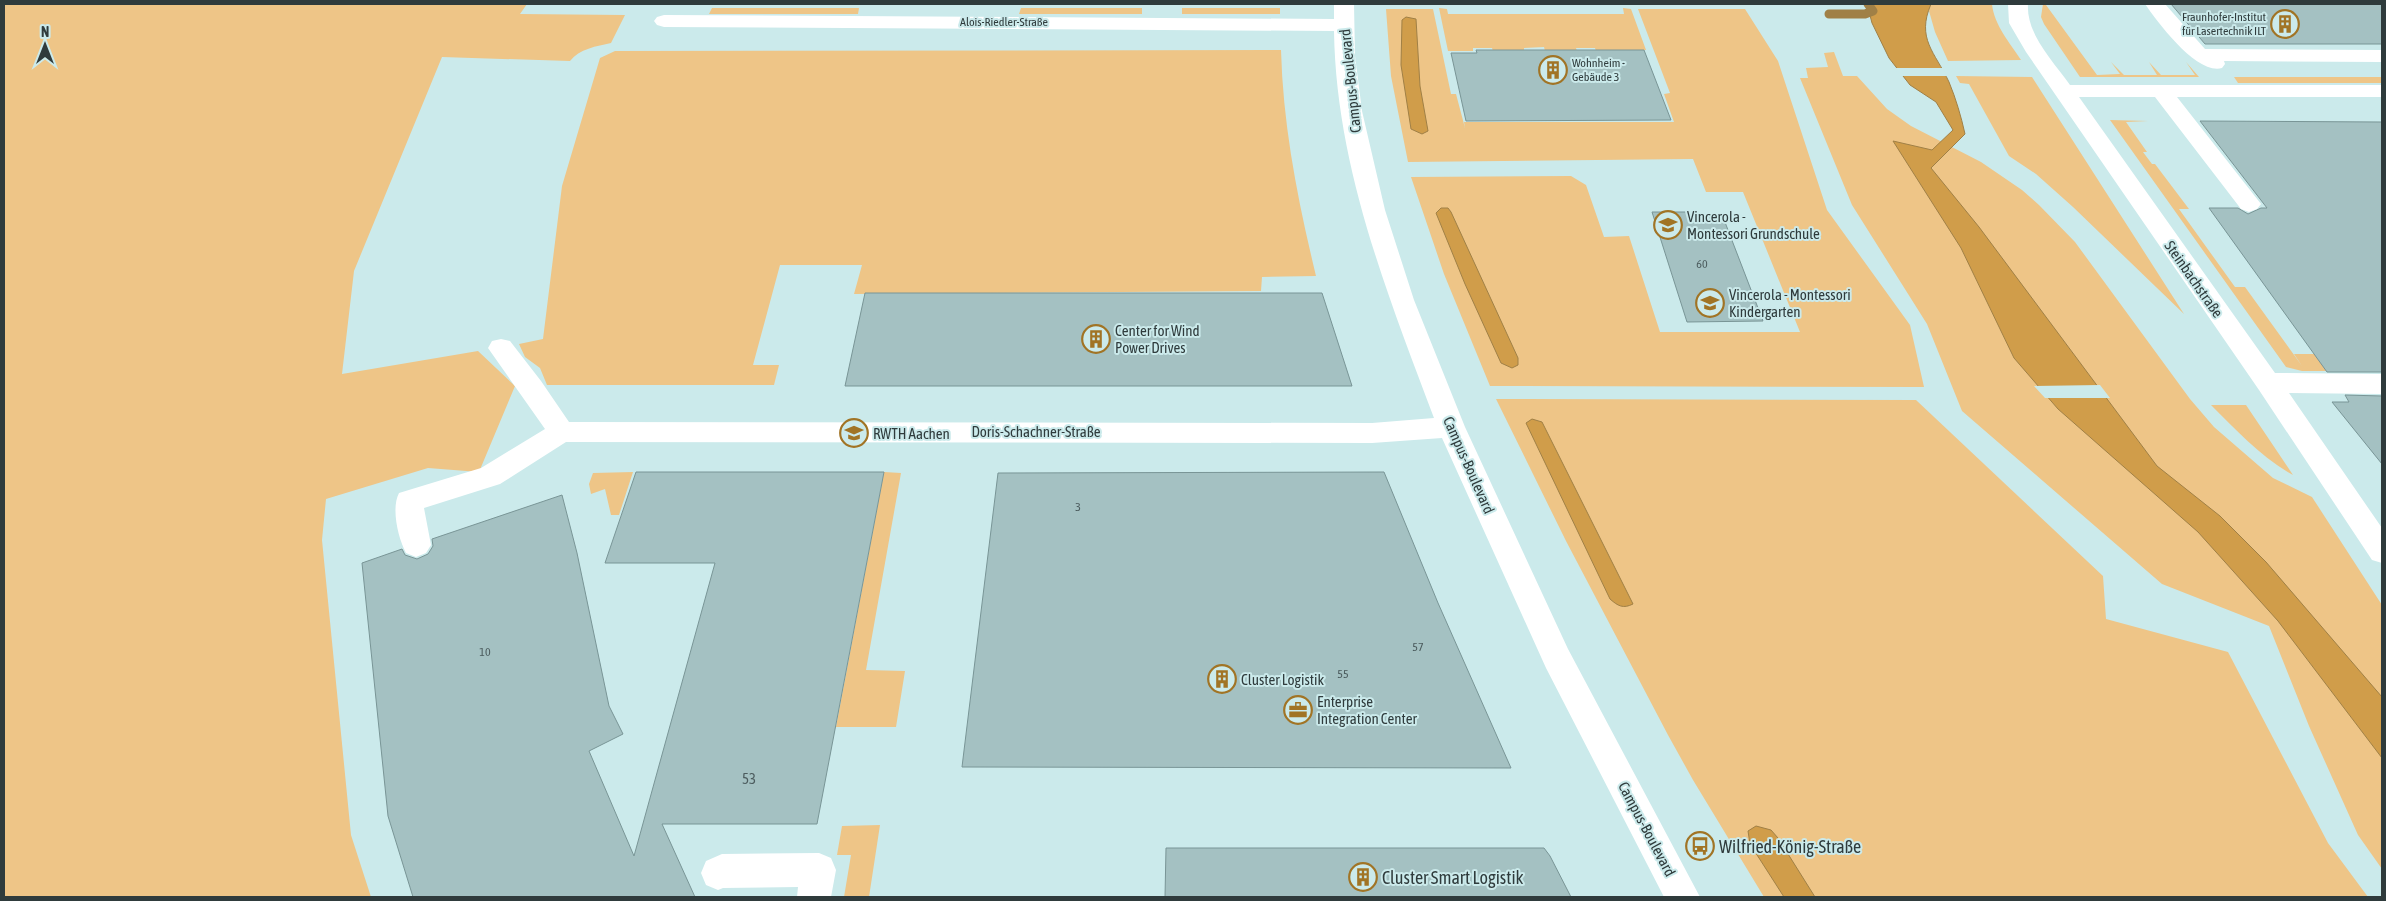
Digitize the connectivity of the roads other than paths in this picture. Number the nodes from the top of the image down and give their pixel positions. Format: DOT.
graph roads {
  1 [pos="2018,4"];
  2 [pos="2155,4"];
  3 [pos="1344,14"];
  4 [pos="664,21"];
  5 [pos="2199,55"];
  6 [pos="2382,56"];
  7 [pos="2064,91"];
  8 [pos="2161,91"];
  9 [pos="2228,91"];
  10 [pos="2382,91"];
  11 [pos="2249,204"];
  12 [pos="501,348"];
  13 [pos="2268,383"];
  14 [pos="2382,384"];
  15 [pos="1451,427"];
  16 [pos="561,432"];
  17 [pos="416,545"];
  18 [pos="2382,551"];
  19 [pos="718,873"];
  20 [pos="814,897"];
  21 [pos="1683,897"];
  1 -- 7 [label="street, Steinbachstraße"];
  2 -- 5 [label="street"];
  3 -- 4 [label="street, Alois-Riedler-Straße"];
  3 -- 15 [label="street, Campus-Boulevard"];
  5 -- 6 [label="street"];
  5 -- 9 [label="street"];
  7 -- 8 [label="street"];
  7 -- 13 [label="street, Steinbachstraße"];
  8 -- 9 [label="street"];
  8 -- 11 [label="street"];
  9 -- 10 [label="street"];
  12 -- 16 [label="street"];
  13 -- 14 [label="street"];
  13 -- 18 [label="street, Steinbachstraße"];
  15 -- 16 [label="street, Doris-Schachner-Straße"];
  15 -- 21 [label="street, Campus-Boulevard"];
  16 -- 17 [label="street"];
  19 -- 20 [label="street"];
}
